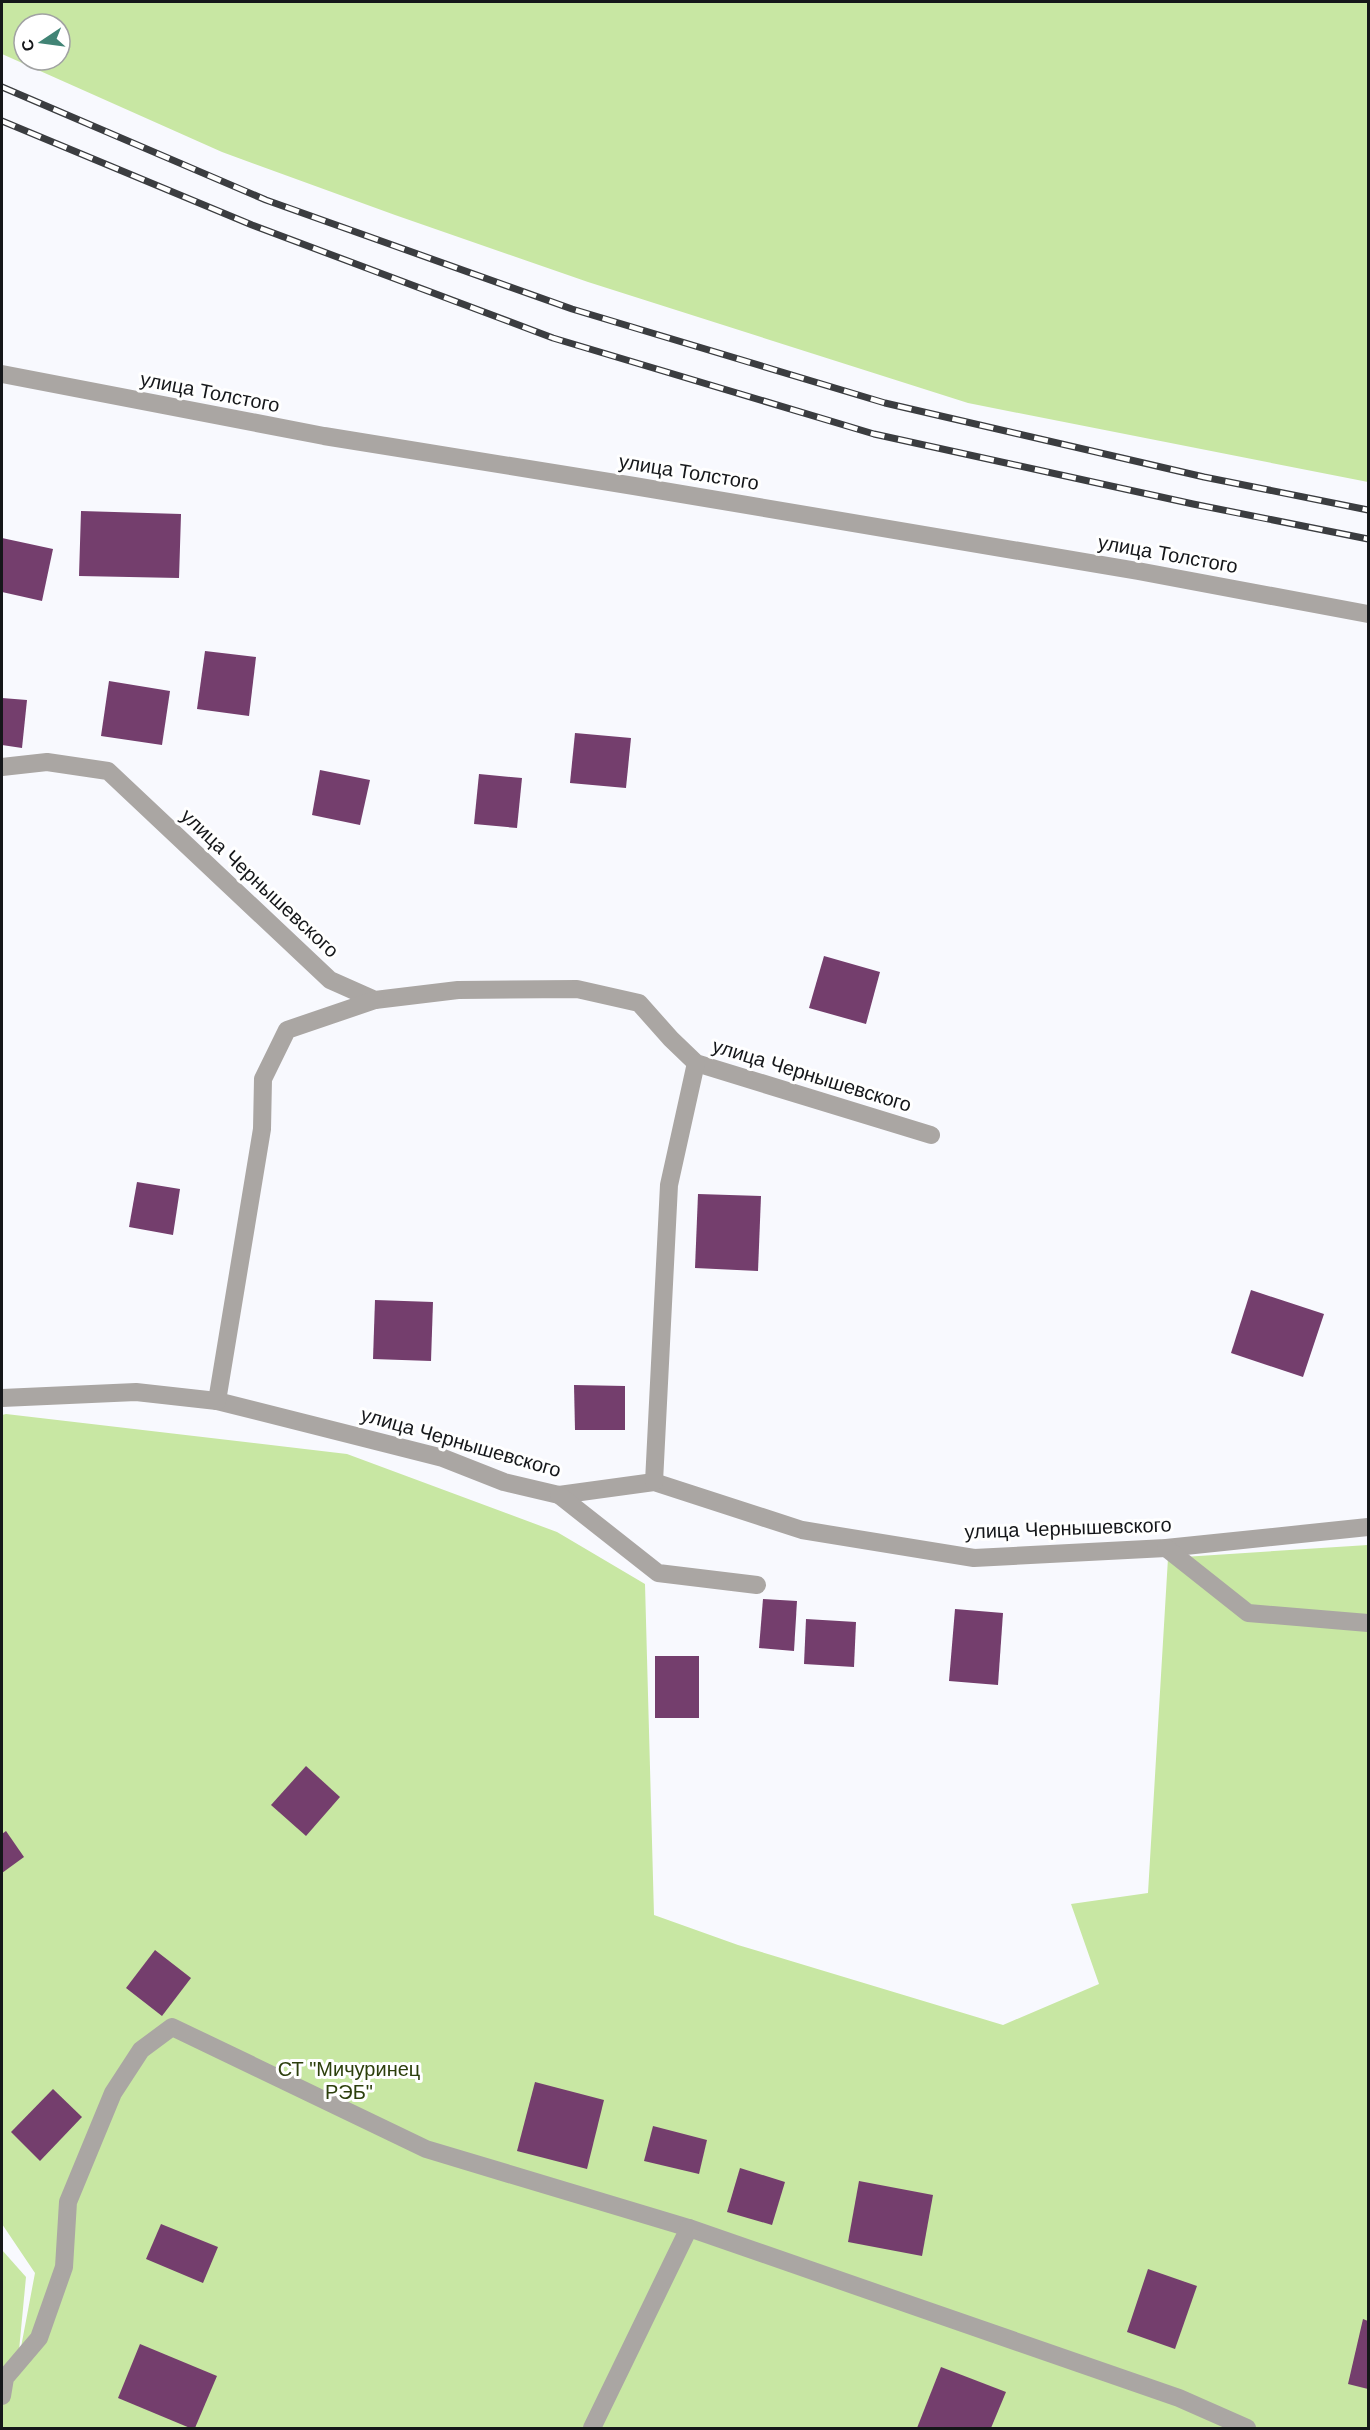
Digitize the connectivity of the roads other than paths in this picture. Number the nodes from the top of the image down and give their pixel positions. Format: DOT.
graph roads {
  1 [pos="2,374"];
  2 [pos="1368,614"];
  3 [pos="2,767"];
  4 [pos="375,999"];
  5 [pos="696,1062"];
  6 [pos="932,1135"];
  7 [pos="2,1398"];
  8 [pos="217,1401"];
  9 [pos="654,1482"];
  10 [pos="559,1495"];
  11 [pos="1368,1527"];
  12 [pos="1166,1548"];
  13 [pos="757,1585"];
  14 [pos="1368,1623"];
  15 [pos="689,2228"];
  16 [pos="3,2378"];
  17 [pos="2,2396"];
  18 [pos="592,2428"];
  19 [pos="1248,2428"];
  1 -- 2 [label="street, улица Толстого"];
  3 -- 4 [label="street, улица Чернышевского"];
  4 -- 5 [label="street, улица Чернышевского"];
  4 -- 8 [label="street"];
  5 -- 6 [label="street, улица Чернышевского"];
  5 -- 9 [label="street"];
  7 -- 8 [label="street, улица Чернышевского"];
  8 -- 10 [label="street, улица Чернышевского"];
  9 -- 10 [label="street, улица Чернышевского"];
  9 -- 12 [label="street, улица Чернышевского"];
  10 -- 13 [label="street"];
  11 -- 12 [label="street, улица Чернышевского"];
  12 -- 14 [label="street"];
  15 -- 16 [label="street"];
  15 -- 18 [label="street"];
  15 -- 19 [label="street"];
  16 -- 17 [label="street"];
}
